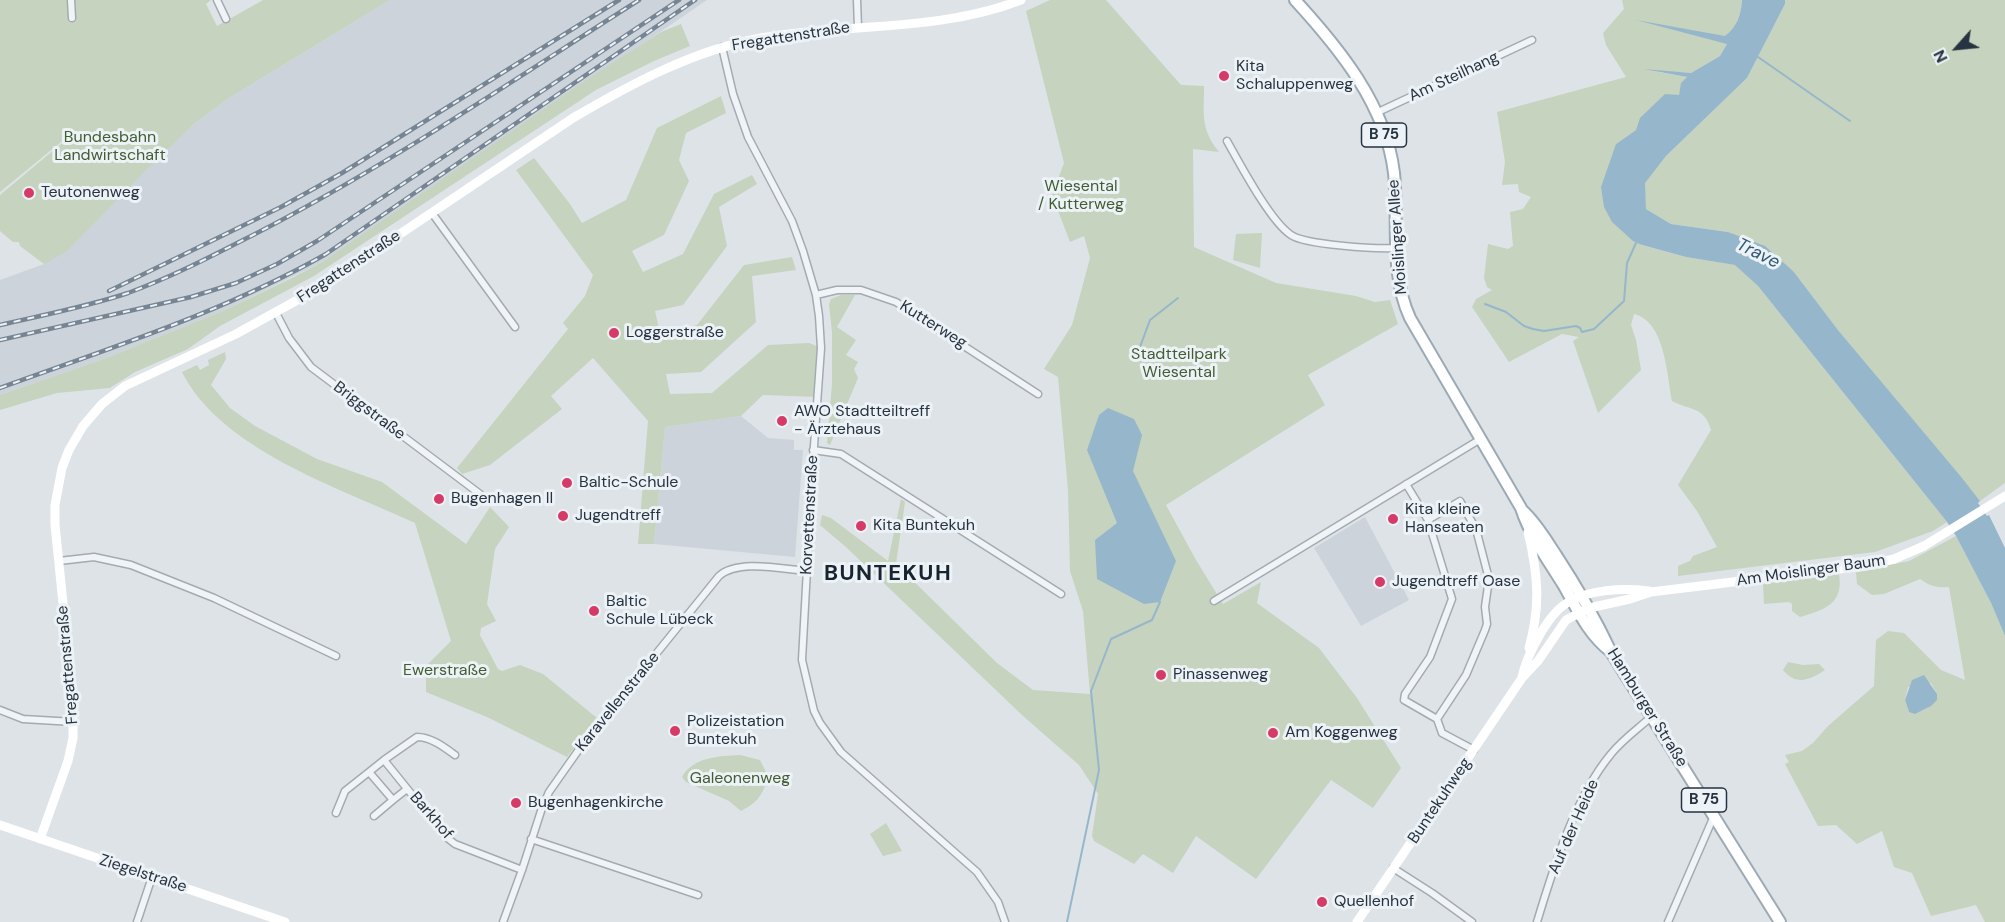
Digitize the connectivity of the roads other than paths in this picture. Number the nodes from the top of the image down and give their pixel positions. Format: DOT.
graph roads {
  1 [pos="71,0"];
  2 [pos="217,0"];
  3 [pos="856,0"];
  4 [pos="1021,0"];
  5 [pos="1295,0"];
  6 [pos="72,18"];
  7 [pos="226,19"];
  8 [pos="858,27"];
  9 [pos="1532,40"];
  10 [pos="722,48"];
  11 [pos="1376,113"];
  12 [pos="1227,141"];
  13 [pos="432,213"];
  14 [pos="1395,248"];
  15 [pos="816,295"];
  16 [pos="276,313"];
  17 [pos="515,327"];
  18 [pos="1038,394"];
  19 [pos="1479,440"];
  20 [pos="813,450"];
  21 [pos="1406,484"];
  22 [pos="480,494"];
  23 [pos="2005,496"];
  24 [pos="1521,508"];
  25 [pos="1428,520"];
  26 [pos="1527,527"];
  27 [pos="59,561"];
  28 [pos="806,571"];
  29 [pos="1575,584"];
  30 [pos="1651,592"];
  31 [pos="1061,594"];
  32 [pos="1577,598"];
  33 [pos="1214,601"];
  34 [pos="1589,608"];
  35 [pos="1578,613"];
  36 [pos="1610,651"];
  37 [pos="336,656"];
  38 [pos="1525,662"];
  39 [pos="1522,678"];
  40 [pos="0,710"];
  41 [pos="1652,716"];
  42 [pos="1437,719"];
  43 [pos="74,722"];
  44 [pos="1474,750"];
  45 [pos="455,754"];
  46 [pos="384,760"];
  47 [pos="369,772"];
  48 [pos="407,789"];
  49 [pos="393,800"];
  50 [pos="336,813"];
  51 [pos="374,816"];
  52 [pos="1714,816"];
  53 [pos="0,825"];
  54 [pos="40,839"];
  55 [pos="531,839"];
  56 [pos="1393,868"];
  57 [pos="522,870"];
  58 [pos="152,877"];
  59 [pos="698,895"];
  60 [pos="137,922"];
  61 [pos="285,922"];
  62 [pos="503,922"];
  63 [pos="1005,922"];
  64 [pos="1357,922"];
  65 [pos="1472,922"];
  66 [pos="1537,922"];
  67 [pos="1668,922"];
  68 [pos="1780,922"];
  1 -- 6 [label="street"];
  2 -- 7 [label="street"];
  3 -- 8 [label="street"];
  4 -- 8 [label="street, Fregattenstraße"];
  5 -- 11 [label="main road, Moislinger Allee / B 75"];
  8 -- 10 [label="street, Fregattenstraße"];
  9 -- 11 [label="street, Am Steilhang"];
  10 -- 13 [label="street, Fregattenstraße"];
  10 -- 15 [label="street, Korvettenstraße"];
  11 -- 14 [label="main road, Moislinger Allee / B 75"];
  12 -- 14 [label="street"];
  13 -- 16 [label="street, Fregattenstraße"];
  13 -- 17 [label="street"];
  14 -- 19 [label="main road, Moislinger Allee / B 75"];
  15 -- 18 [label="street, Kutterweg"];
  15 -- 20 [label="street, Korvettenstraße"];
  16 -- 22 [label="street, Briggstraße"];
  16 -- 27 [label="street, Fregattenstraße"];
  19 -- 21 [label="street"];
  19 -- 24 [label="main road, Moislinger Allee / B 75"];
  20 -- 28 [label="street, Korvettenstraße"];
  20 -- 31 [label="street"];
  21 -- 25 [label="street"];
  21 -- 33 [label="street"];
  23 -- 30 [label="street, Am Moislinger Baum"];
  24 -- 26 [label="main road, Moislinger Allee / B 75"];
  24 -- 29 [label="main road, Moislinger Allee / B 75"];
  25 -- 42 [label="street"];
  25 -- 42 [label="street"];
  26 -- 32 [label="main road, Moislinger Allee / B 75"];
  26 -- 38 [label="street"];
  27 -- 37 [label="street"];
  27 -- 43 [label="street, Fregattenstraße"];
  28 -- 55 [label="street, Karavellenstraße"];
  28 -- 63 [label="street, Korvettenstraße"];
  29 -- 32 [label="main road, Hamburger Straße / B 75"];
  30 -- 32 [label="street, Am Moislinger Baum"];
  30 -- 34 [label="street, Am Moislinger Baum"];
  32 -- 34 [label="main road, Hamburger Straße / B 75"];
  32 -- 35 [label="main road, Moislinger Allee / B 75"];
  32 -- 38 [label="street, Buntekuhweg"];
  34 -- 35 [label="street, Am Moislinger Baum"];
  34 -- 36 [label="main road, Hamburger Straße / B 75"];
  35 -- 36 [label="main road, Moislinger Allee / B 75"];
  35 -- 39 [label="street, Buntekuhweg"];
  36 -- 41 [label="main road, Hamburger Straße / B 75"];
  38 -- 39 [label="street, Buntekuhweg"];
  39 -- 44 [label="street, Buntekuhweg"];
  40 -- 43 [label="street"];
  41 -- 52 [label="main road, Hamburger Straße / B 75"];
  41 -- 66 [label="street, Auf der Heide"];
  42 -- 44 [label="street"];
  43 -- 54 [label="street, Fregattenstraße"];
  44 -- 56 [label="street, Buntekuhweg"];
  45 -- 46 [label="street"];
  46 -- 47 [label="street"];
  46 -- 48 [label="street, Barkhof"];
  47 -- 49 [label="street, Barkhof"];
  47 -- 50 [label="street"];
  48 -- 49 [label="street, Barkhof"];
  48 -- 57 [label="street, Barkhof"];
  49 -- 51 [label="street, Barkhof"];
  52 -- 67 [label="street"];
  52 -- 68 [label="main road, Hamburger Straße / B 75"];
  53 -- 54 [label="street, Ziegelstraße"];
  54 -- 58 [label="street, Ziegelstraße"];
  55 -- 57 [label="street, Karavellenstraße"];
  55 -- 59 [label="street"];
  56 -- 64 [label="street, Buntekuhweg"];
  56 -- 65 [label="street"];
  57 -- 62 [label="street, Karavellenstraße"];
  58 -- 60 [label="street"];
  58 -- 61 [label="street, Ziegelstraße"];
}
